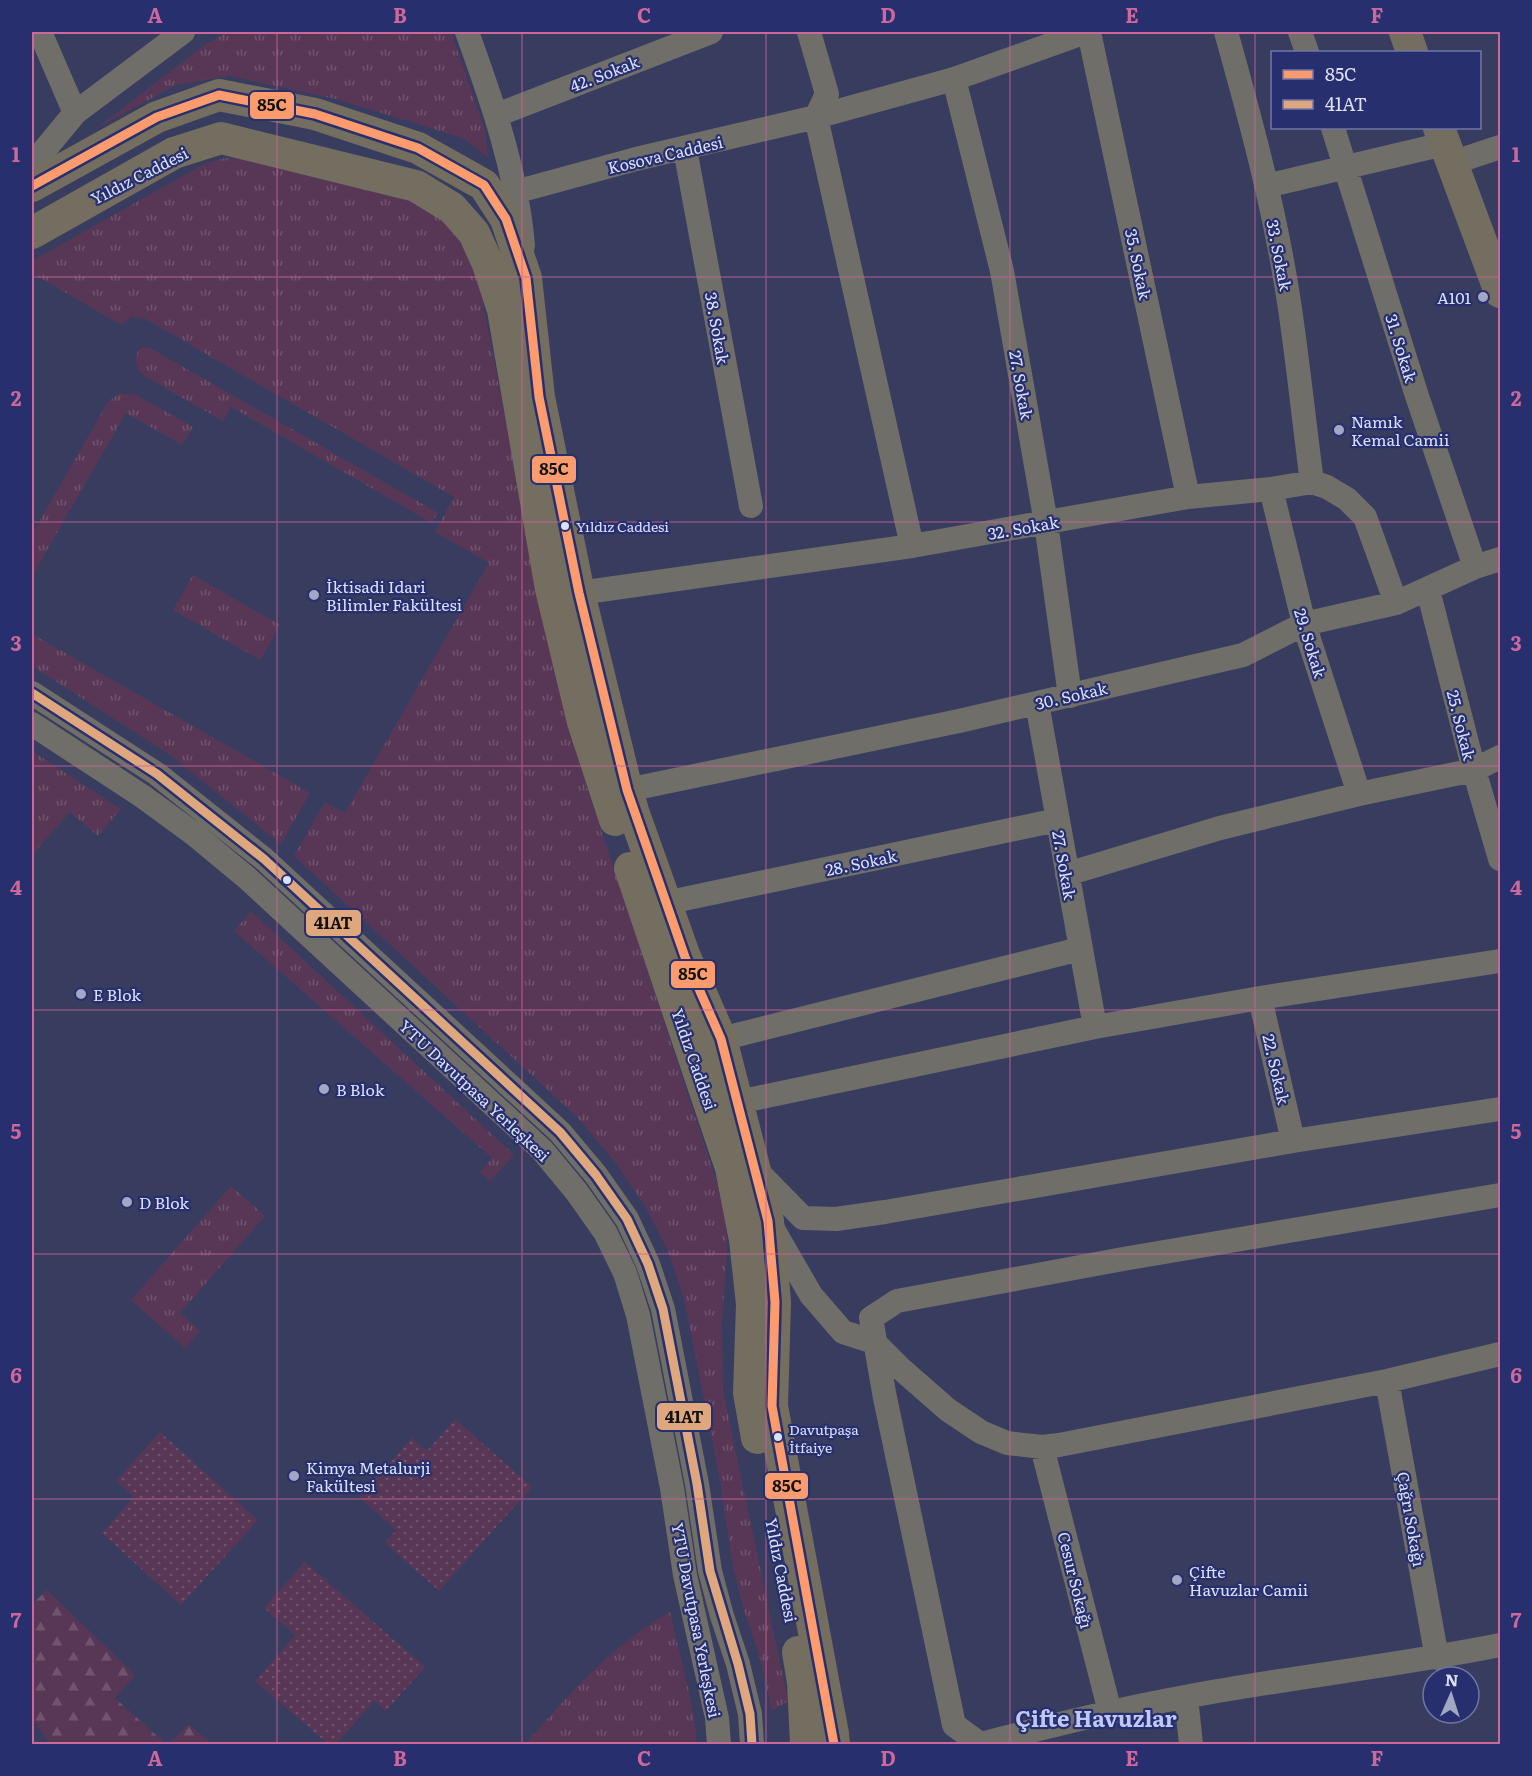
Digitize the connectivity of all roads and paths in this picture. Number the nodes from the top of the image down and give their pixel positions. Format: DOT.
graph roads {
  1 [pos="40,32"];
  2 [pos="183,32"];
  3 [pos="467,32"];
  4 [pos="711,32"];
  5 [pos="809,32"];
  6 [pos="1088,32"];
  7 [pos="1226,32"];
  8 [pos="1300,32"];
  9 [pos="1405,32"];
  10 [pos="155,40"];
  11 [pos="1307,51"];
  12 [pos="1412,51"];
  13 [pos="954,79"];
  14 [pos="75,113"];
  15 [pos="496,115"];
  16 [pos="816,117"];
  17 [pos="1333,129"];
  18 [pos="1445,145"];
  19 [pos="1500,147"];
  20 [pos="685,149"];
  21 [pos="32,165"];
  22 [pos="1346,166"];
  23 [pos="32,186"];
  24 [pos="1266,186"];
  25 [pos="515,192"];
  26 [pos="32,233"];
  27 [pos="526,278"];
  28 [pos="1500,292"];
  29 [pos="1312,482"];
  30 [pos="1271,489"];
  31 [pos="1188,497"];
  32 [pos="751,506"];
  33 [pos="1046,523"];
  34 [pos="912,546"];
  35 [pos="1500,559"];
  36 [pos="1475,567"];
  37 [pos="1428,590"];
  38 [pos="579,593"];
  39 [pos="1396,603"];
  40 [pos="1304,624"];
  41 [pos="32,693"];
  42 [pos="1070,696"];
  43 [pos="1037,703"];
  44 [pos="32,724"];
  45 [pos="1500,757"];
  46 [pos="1474,770"];
  47 [pos="627,790"];
  48 [pos="1359,794"];
  49 [pos="1057,820"];
  50 [pos="1500,859"];
  51 [pos="1067,874"];
  52 [pos="665,903"];
  53 [pos="1080,949"];
  54 [pos="1500,961"];
  55 [pos="1260,998"];
  56 [pos="1095,1027"];
  57 [pos="722,1039"];
  58 [pos="738,1102"];
  59 [pos="1500,1109"];
  60 [pos="1293,1141"];
  61 [pos="754,1168"];
  62 [pos="1500,1195"];
  63 [pos="768,1221"];
  64 [pos="874,1342"];
  65 [pos="1500,1354"];
  66 [pos="1387,1381"];
  67 [pos="1042,1447"];
  68 [pos="1500,1645"];
  69 [pos="1437,1658"];
  70 [pos="1186,1696"];
  71 [pos="1110,1713"];
  72 [pos="1045,1736"];
  73 [pos="719,1744"];
  74 [pos="752,1744"];
  75 [pos="806,1744"];
  76 [pos="834,1744"];
  77 [pos="980,1744"];
  78 [pos="1191,1744"];
  1 -- 14 [label="street"];
  2 -- 10 [label="street"];
  3 -- 15 [label="street, Yıldız Caddesi"];
  4 -- 15 [label="street, 42. Sokak"];
  5 -- 16 [label="street"];
  6 -- 13 [label="street, Kosova Caddesi"];
  6 -- 31 [label="street, 35. Sokak"];
  7 -- 24 [label="street, 33. Sokak"];
  8 -- 11 [label="street"];
  9 -- 12 [label="main road"];
  10 -- 14 [label="street"];
  13 -- 16 [label="street, Kosova Caddesi"];
  13 -- 33 [label="street, 27. Sokak"];
  14 -- 21 [label="street"];
  15 -- 25 [label="street, Yıldız Caddesi"];
  16 -- 20 [label="street, Kosova Caddesi"];
  16 -- 34 [label="street"];
  17 -- 22 [label="street, 31. Sokak"];
  18 -- 19 [label="street"];
  18 -- 22 [label="street"];
  18 -- 28 [label="main road"];
  20 -- 25 [label="street, Kosova Caddesi"];
  20 -- 32 [label="street, 38. Sokak"];
  22 -- 24 [label="street"];
  22 -- 36 [label="street, 31. Sokak"];
  23 -- 27 [label="main road"];
  24 -- 29 [label="street, 33. Sokak"];
  25 -- 27 [label="street, Yıldız Caddesi"];
  26 -- 75 [label="main road, Yıldız Caddesi"];
  27 -- 38 [label="main road, Yıldız Caddesi"];
  29 -- 30 [label="street, 32. Sokak"];
  29 -- 39 [label="street"];
  30 -- 31 [label="street, 32. Sokak"];
  30 -- 40 [label="street, 29. Sokak"];
  31 -- 33 [label="street, 32. Sokak"];
  33 -- 34 [label="street, 32. Sokak"];
  33 -- 42 [label="street, 27. Sokak"];
  34 -- 38 [label="street, 32. Sokak"];
  35 -- 36 [label="street, 30. Sokak"];
  36 -- 37 [label="street, 30. Sokak"];
  37 -- 39 [label="street, 30. Sokak"];
  37 -- 46 [label="street, 25. Sokak"];
  38 -- 47 [label="main road, Yıldız Caddesi"];
  39 -- 40 [label="street, 30. Sokak"];
  40 -- 42 [label="street, 30. Sokak"];
  40 -- 48 [label="street, 29. Sokak"];
  41 -- 74 [label="street, YTU Davutpasa Yerleşkesi"];
  42 -- 43 [label="street, 30. Sokak"];
  43 -- 47 [label="street, 30. Sokak"];
  43 -- 49 [label="street, 27. Sokak"];
  44 -- 73 [label="street, YTU Davutpasa Yerleşkesi"];
  45 -- 46 [label="street"];
  46 -- 48 [label="street"];
  46 -- 50 [label="street, 25. Sokak"];
  47 -- 52 [label="main road, Yıldız Caddesi"];
  48 -- 51 [label="street"];
  49 -- 51 [label="street, 27. Sokak"];
  49 -- 52 [label="street, 28. Sokak"];
  51 -- 53 [label="street, 27. Sokak"];
  52 -- 57 [label="main road, Yıldız Caddesi"];
  53 -- 56 [label="street, 27. Sokak"];
  53 -- 57 [label="street"];
  54 -- 55 [label="street"];
  55 -- 56 [label="street"];
  55 -- 60 [label="street, 22. Sokak"];
  56 -- 58 [label="street"];
  57 -- 58 [label="main road, Yıldız Caddesi"];
  58 -- 61 [label="main road, Yıldız Caddesi"];
  59 -- 60 [label="street"];
  60 -- 61 [label="street"];
  61 -- 63 [label="main road, Yıldız Caddesi"];
  62 -- 64 [label="street"];
  63 -- 64 [label="street"];
  63 -- 76 [label="main road, Yıldız Caddesi"];
  64 -- 67 [label="street"];
  64 -- 77 [label="street"];
  65 -- 66 [label="street"];
  66 -- 67 [label="street"];
  66 -- 69 [label="street, Çağrı Sokağı"];
  67 -- 71 [label="street, Cesur Sokağı"];
  68 -- 69 [label="street"];
  69 -- 70 [label="street"];
  70 -- 71 [label="street"];
  70 -- 78 [label="street"];
  71 -- 72 [label="street"];
  72 -- 77 [label="street"];
}
